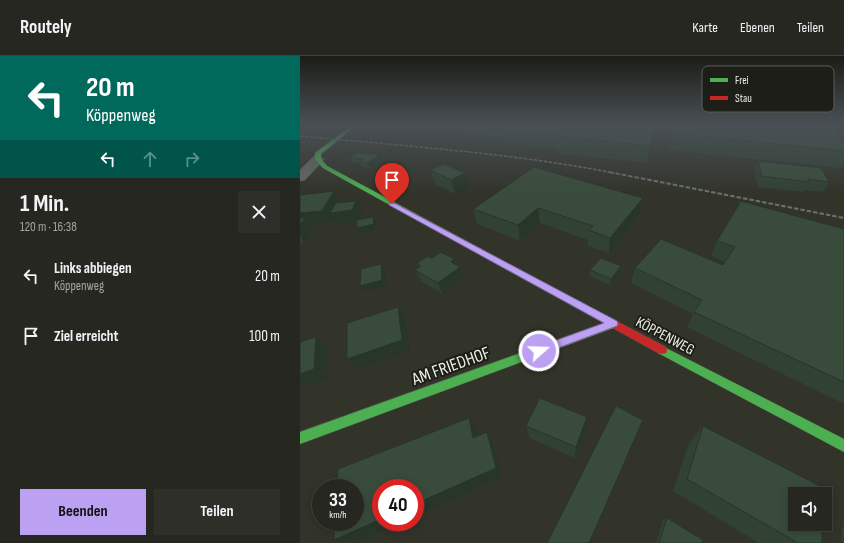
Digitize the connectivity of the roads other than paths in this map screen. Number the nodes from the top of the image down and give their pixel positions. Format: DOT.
graph roads {
  1 [pos="328,148"];
  2 [pos="320,154"];
  3 [pos="300,178"];
  4 [pos="613,324"];
  5 [pos="300,438"];
  6 [pos="844,446"];
  1 -- 2 [label="street"];
  2 -- 3 [label="street"];
  2 -- 4 [label="street, KÖPPENWEG"];
  4 -- 5 [label="street, AM FRIEDHOF"];
  4 -- 6 [label="street, KÖPPENWEG"];
}
